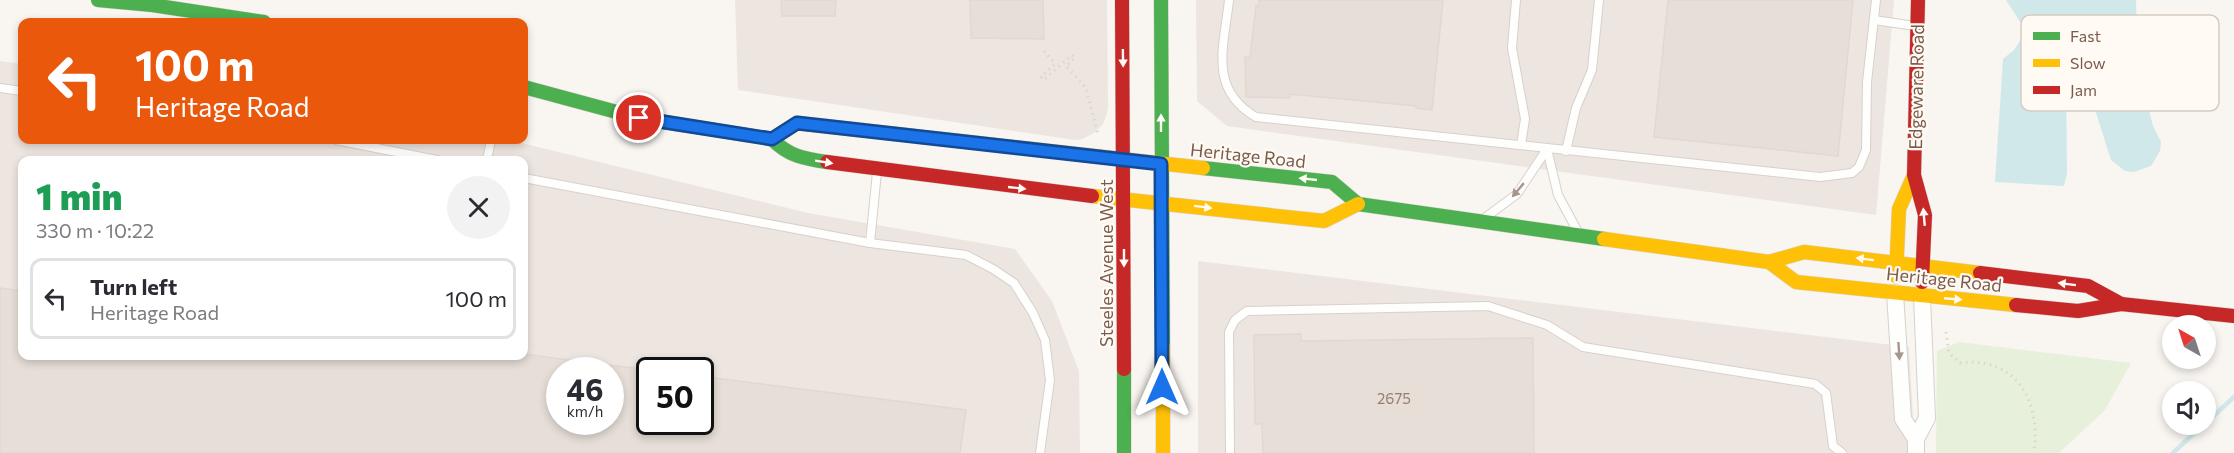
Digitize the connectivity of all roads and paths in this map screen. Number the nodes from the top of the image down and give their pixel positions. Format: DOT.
graph roads {
  1 [pos="98,0"];
  2 [pos="1122,0"];
  3 [pos="1161,0"];
  4 [pos="1229,0"];
  5 [pos="1516,0"];
  6 [pos="1599,0"];
  7 [pos="1876,0"];
  8 [pos="1918,0"];
  9 [pos="238,18"];
  10 [pos="1874,20"];
  11 [pos="1917,26"];
  12 [pos="1044,51"];
  13 [pos="0,88"];
  14 [pos="528,88"];
  15 [pos="18,90"];
  16 [pos="1098,134"];
  17 [pos="772,139"];
  18 [pos="356,144"];
  19 [pos="1521,145"];
  20 [pos="1547,149"];
  21 [pos="1566,151"];
  22 [pos="417,156"];
  23 [pos="1124,160"];
  24 [pos="1161,164"];
  25 [pos="877,171"];
  26 [pos="1914,175"];
  27 [pos="528,179"];
  28 [pos="1124,199"];
  29 [pos="1161,203"];
  30 [pos="1358,204"];
  31 [pos="1480,221"];
  32 [pos="1580,235"];
  33 [pos="870,243"];
  34 [pos="1769,262"];
  35 [pos="1896,263"];
  36 [pos="1923,266"];
  37 [pos="1895,292"];
  38 [pos="1922,296"];
  39 [pos="2121,304"];
  40 [pos="2234,316"];
  41 [pos="1946,332"];
  42 [pos="1916,446"];
  43 [pos="1040,453"];
  44 [pos="1124,453"];
  45 [pos="1163,453"];
  46 [pos="1230,453"];
  47 [pos="1842,453"];
  48 [pos="2034,453"];
  1 -- 9 [label="main road"];
  2 -- 23 [label="main road, Steeles Avenue West, one-way"];
  24 -- 3 [label="main road, one-way"];
  4 -- 19 [label="lane"];
  5 -- 19 [label="lane"];
  6 -- 21 [label="lane"];
  7 -- 10 [label="lane"];
  8 -- 11 [label="main road, Edgeware Road"];
  10 -- 11 [label="lane"];
  10 -- 21 [label="lane"];
  11 -- 26 [label="main road, Edgeware Road"];
  12 -- 16 [label="path"];
  13 -- 15 [label="lane"];
  14 -- 17 [label="main road"];
  17 -- 23 [label="main road, Heritage Road"];
  17 -- 25 [label="main road, one-way"];
  18 -- 22 [label="lane"];
  19 -- 20 [label="lane"];
  20 -- 21 [label="lane"];
  20 -- 31 [label="lane, one-way"];
  20 -- 32 [label="lane"];
  23 -- 24 [label="main road, Heritage Road"];
  23 -- 28 [label="main road, Steeles Avenue West"];
  24 -- 29 [label="main road"];
  30 -- 24 [label="main road, Heritage Road, one-way"];
  25 -- 28 [label="main road, one-way"];
  25 -- 33 [label="lane"];
  26 -- 35 [label="main road, Edgeware Road"];
  36 -- 26 [label="main road, Edgeware Road, one-way"];
  27 -- 33 [label="lane"];
  28 -- 29 [label="main road"];
  28 -- 44 [label="main road, Steeles Avenue West, one-way"];
  29 -- 30 [label="main road, one-way"];
  29 -- 45 [label="main road"];
  30 -- 31 [label="main road, Heritage Road"];
  31 -- 32 [label="main road, Heritage Road"];
  32 -- 34 [label="main road, Heritage Road"];
  33 -- 43 [label="lane"];
  35 -- 34 [label="main road, Heritage Road, one-way"];
  34 -- 37 [label="main road, Heritage Road"];
  35 -- 36 [label="main road, Heritage Road"];
  35 -- 37 [label="main road, Edgeware Road"];
  36 -- 38 [label="main road, Edgeware Road"];
  39 -- 36 [label="main road, Heritage Road, one-way"];
  37 -- 38 [label="main road, Heritage Road"];
  37 -- 42 [label="street, Edgeware Road, one-way"];
  38 -- 39 [label="main road, Heritage Road, one-way"];
  38 -- 42 [label="street, Edgeware Road"];
  39 -- 40 [label="main road, Heritage Road"];
  41 -- 48 [label="path"];
  46 -- 47 [label="lane"];
}
